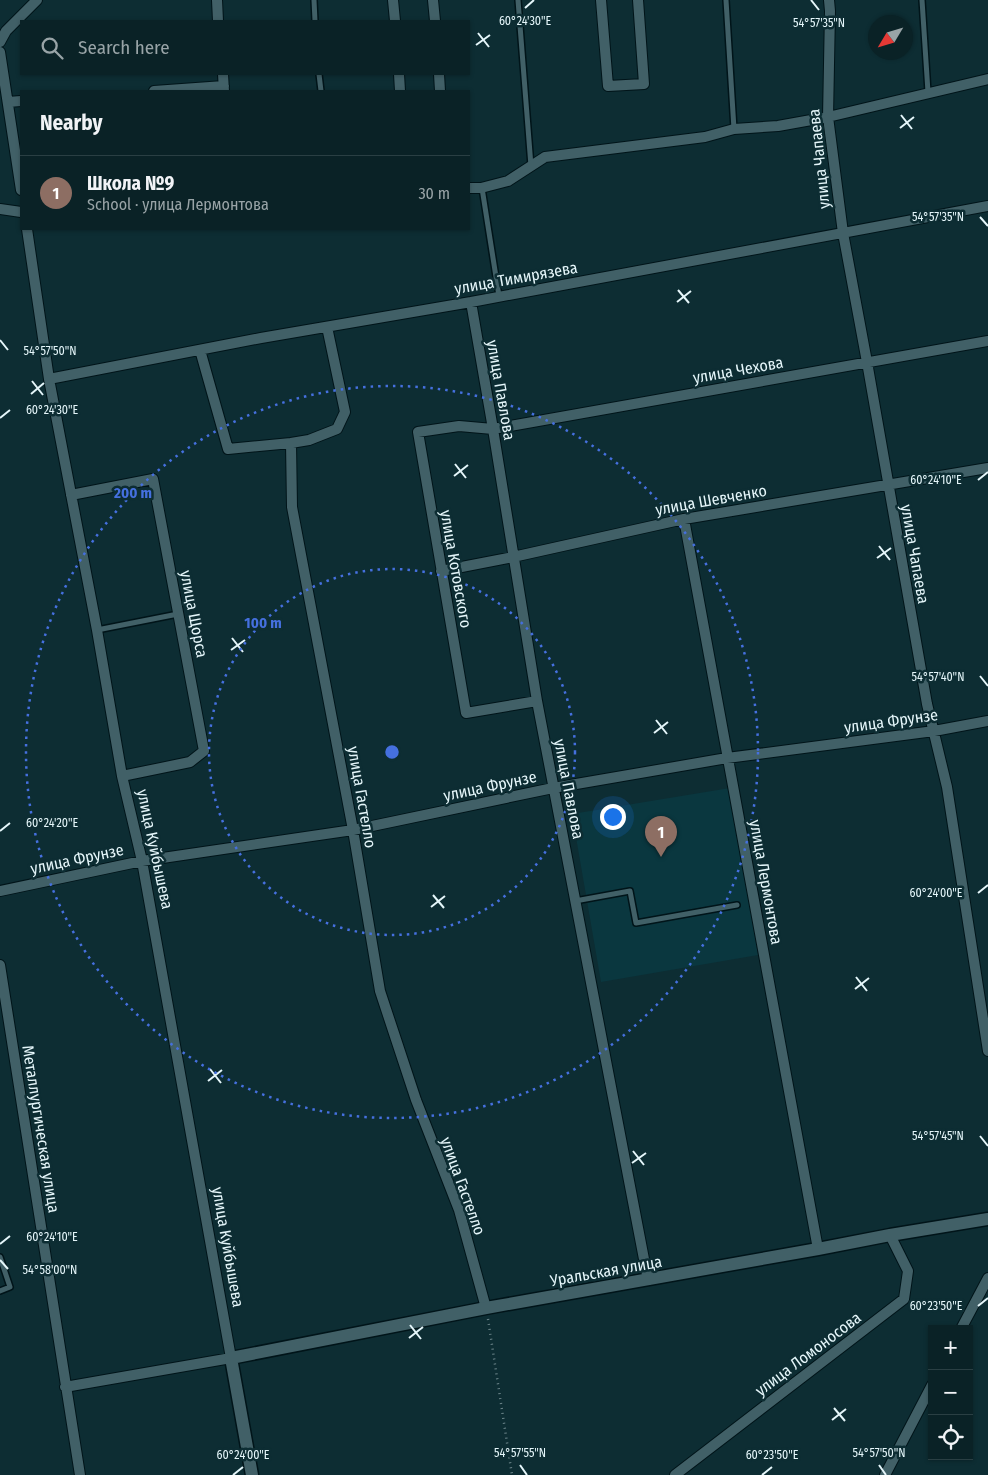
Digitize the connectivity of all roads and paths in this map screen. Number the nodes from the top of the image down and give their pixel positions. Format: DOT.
graph roads {
  1 [pos="37,0"];
  2 [pos="216,0"];
  3 [pos="314,0"];
  4 [pos="393,0"];
  5 [pos="433,0"];
  6 [pos="518,0"];
  7 [pos="601,0"];
  8 [pos="638,0"];
  9 [pos="726,0"];
  10 [pos="829,0"];
  11 [pos="922,0"];
  12 [pos="218,20"];
  13 [pos="315,20"];
  14 [pos="395,20"];
  15 [pos="435,20"];
  16 [pos="0,42"];
  17 [pos="0,52"];
  18 [pos="223,75"];
  19 [pos="320,75"];
  20 [pos="399,75"];
  21 [pos="439,75"];
  22 [pos="988,79"];
  23 [pos="224,89"];
  24 [pos="189,90"];
  25 [pos="321,90"];
  26 [pos="400,90"];
  27 [pos="440,90"];
  28 [pos="928,92"];
  29 [pos="20,101"];
  30 [pos="8,102"];
  31 [pos="828,117"];
  32 [pos="734,129"];
  33 [pos="531,166"];
  34 [pos="20,183"];
  35 [pos="470,188"];
  36 [pos="482,188"];
  37 [pos="988,206"];
  38 [pos="0,210"];
  39 [pos="20,212"];
  40 [pos="27,230"];
  41 [pos="843,233"];
  42 [pos="499,296"];
  43 [pos="471,302"];
  44 [pos="327,327"];
  45 [pos="988,341"];
  46 [pos="200,350"];
  47 [pos="867,362"];
  48 [pos="49,379"];
  49 [pos="493,428"];
  50 [pos="291,444"];
  51 [pos="988,468"];
  52 [pos="888,485"];
  53 [pos="71,495"];
  54 [pos="684,519"];
  55 [pos="513,557"];
  56 [pos="441,571"];
  57 [pos="178,614"];
  58 [pos="97,630"];
  59 [pos="538,701"];
  60 [pos="988,721"];
  61 [pos="934,731"];
  62 [pos="728,758"];
  63 [pos="122,776"];
  64 [pos="553,788"];
  65 [pos="353,830"];
  66 [pos="142,861"];
  67 [pos="0,891"];
  68 [pos="575,902"];
  69 [pos="737,905"];
  70 [pos="0,965"];
  71 [pos="988,1051"];
  72 [pos="988,1219"];
  73 [pos="890,1235"];
  74 [pos="818,1250"];
  75 [pos="0,1257"];
  76 [pos="988,1278"];
  77 [pos="648,1280"];
  78 [pos="0,1291"];
  79 [pos="486,1308"];
  80 [pos="964,1325"];
  81 [pos="231,1358"];
  82 [pos="66,1387"];
  83 [pos="928,1393"];
  84 [pos="80,1475"];
  85 [pos="252,1475"];
  86 [pos="512,1475"];
  87 [pos="675,1475"];
  88 [pos="885,1475"];
  1 -- 16 [label="street"];
  2 -- 12 [label="street"];
  3 -- 13 [label="lane"];
  4 -- 14 [label="street"];
  5 -- 15 [label="street"];
  6 -- 33 [label="lane"];
  7 -- 8 [label="street"];
  9 -- 32 [label="lane"];
  10 -- 31 [label="street, улица Чапаева"];
  11 -- 28 [label="lane"];
  17 -- 30 [label="street"];
  18 -- 23 [label="street"];
  19 -- 25 [label="lane"];
  20 -- 26 [label="street"];
  21 -- 27 [label="street"];
  22 -- 28 [label="street"];
  23 -- 24 [label="street"];
  28 -- 31 [label="street"];
  29 -- 30 [label="street"];
  30 -- 34 [label="street"];
  31 -- 32 [label="street"];
  31 -- 41 [label="street, улица Чапаева"];
  32 -- 33 [label="street"];
  33 -- 36 [label="street"];
  35 -- 36 [label="street"];
  36 -- 42 [label="lane"];
  37 -- 41 [label="street, улица Тимирязева"];
  38 -- 39 [label="street"];
  40 -- 48 [label="street, улица Куйбышева"];
  41 -- 42 [label="street, улица Тимирязева"];
  41 -- 47 [label="street, улица Чапаева"];
  42 -- 43 [label="street, улица Тимирязева"];
  43 -- 44 [label="street, улица Тимирязева"];
  43 -- 49 [label="street, улица Павлова"];
  44 -- 46 [label="street, улица Тимирязева"];
  44 -- 50 [label="street"];
  45 -- 47 [label="street, улица Чехова"];
  46 -- 48 [label="street, улица Тимирязева"];
  46 -- 50 [label="street"];
  47 -- 49 [label="street, улица Чехова"];
  47 -- 52 [label="street, улица Чапаева"];
  48 -- 53 [label="street, улица Куйбышева"];
  49 -- 55 [label="street, улица Павлова"];
  49 -- 56 [label="street, улица Котовского"];
  50 -- 65 [label="street, улица Гастелло"];
  51 -- 52 [label="street, улица Шевченко"];
  52 -- 54 [label="street, улица Шевченко"];
  52 -- 61 [label="street, улица Чапаева"];
  53 -- 57 [label="street, улица Щорса"];
  53 -- 58 [label="street, улица Куйбышева"];
  54 -- 55 [label="street, улица Шевченко"];
  54 -- 62 [label="street, улица Лермонтова"];
  55 -- 56 [label="street, улица Шевченко"];
  55 -- 59 [label="street, улица Павлова"];
  56 -- 59 [label="street, улица Котовского"];
  57 -- 58 [label="lane"];
  57 -- 63 [label="street, улица Щорса"];
  58 -- 63 [label="street, улица Куйбышева"];
  59 -- 64 [label="street, улица Павлова"];
  60 -- 61 [label="street, улица Фрунзе"];
  61 -- 62 [label="street, улица Фрунзе"];
  61 -- 71 [label="street, улица Чапаева"];
  62 -- 64 [label="street, улица Фрунзе"];
  62 -- 74 [label="street, улица Лермонтова"];
  63 -- 66 [label="street, улица Куйбышева"];
  64 -- 65 [label="street, улица Фрунзе"];
  64 -- 68 [label="street, улица Павлова"];
  65 -- 66 [label="street, улица Фрунзе"];
  65 -- 79 [label="street, улица Гастелло"];
  66 -- 67 [label="street, улица Фрунзе"];
  66 -- 81 [label="street, улица Куйбышева"];
  68 -- 69 [label="lane"];
  68 -- 77 [label="street, улица Павлова"];
  70 -- 82 [label="street, Металлургическая улица"];
  72 -- 73 [label="street, Уральская улица"];
  73 -- 74 [label="street, Уральская улица"];
  73 -- 87 [label="street, улица Ломоносова"];
  74 -- 77 [label="street, Уральская улица"];
  75 -- 78 [label="lane"];
  76 -- 80 [label="street"];
  77 -- 79 [label="street, Уральская улица"];
  79 -- 81 [label="street, Уральская улица"];
  79 -- 86 [label="path"];
  81 -- 82 [label="street"];
  81 -- 85 [label="street, улица Куйбышева"];
  82 -- 84 [label="street, Металлургическая улица"];
  83 -- 88 [label="street"];
}
